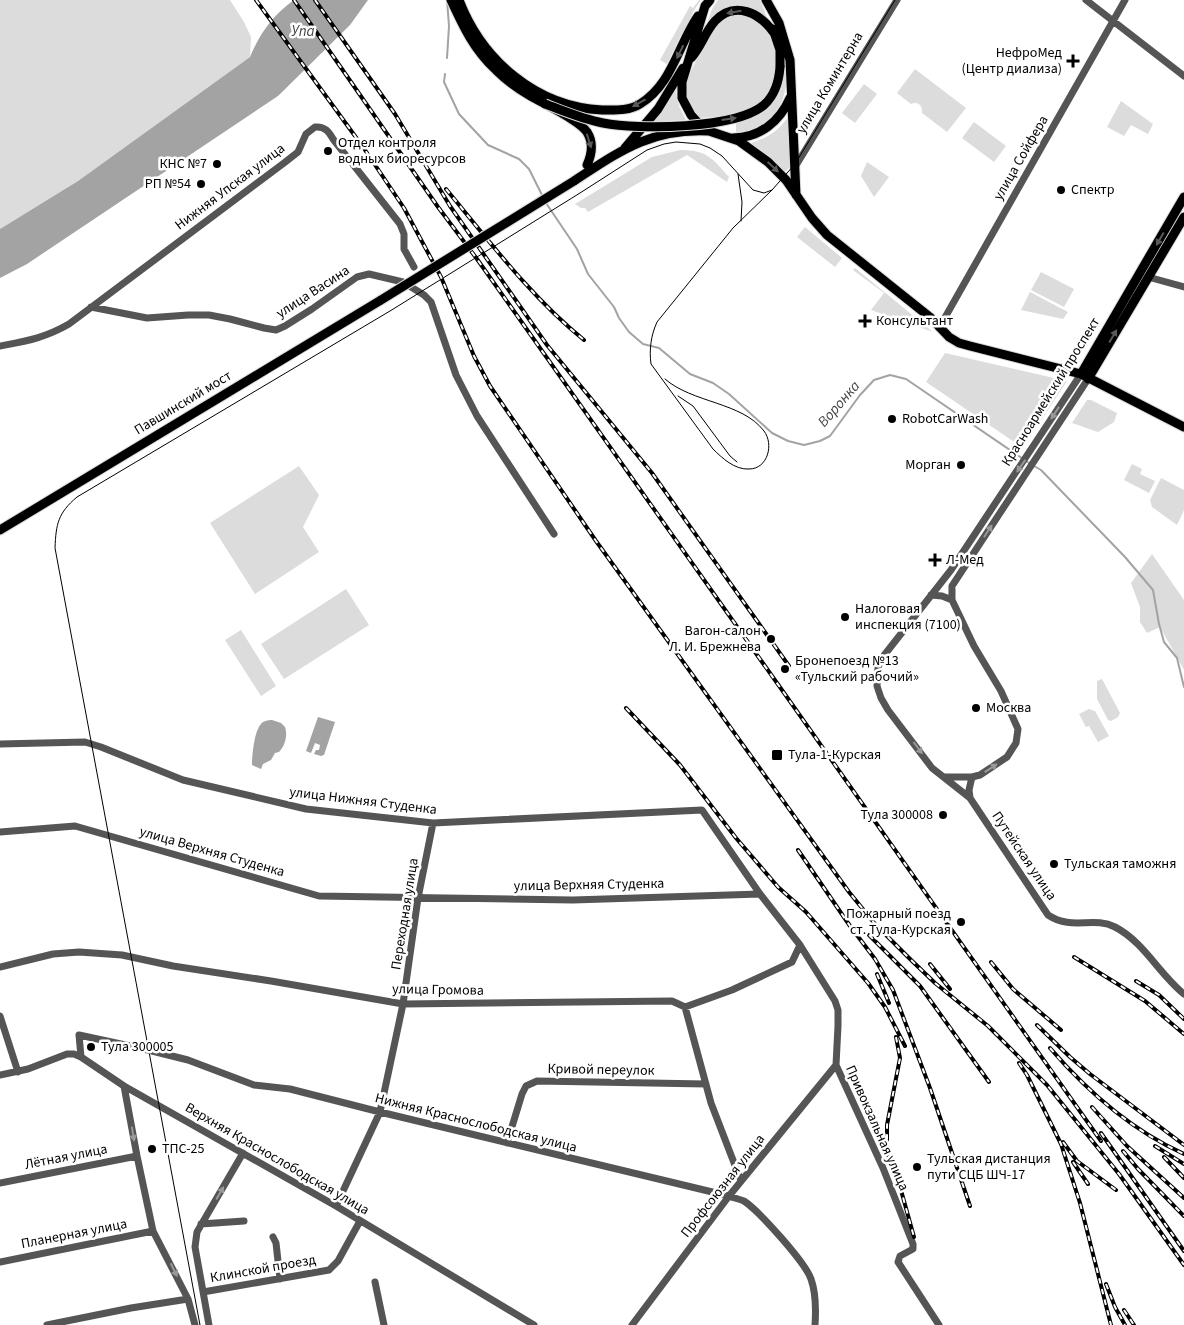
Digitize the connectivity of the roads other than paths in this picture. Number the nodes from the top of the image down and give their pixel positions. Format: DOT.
graph roads {
  1 [pos="451,0"];
  2 [pos="459,0"];
  3 [pos="897,0"];
  4 [pos="1086,0"];
  5 [pos="1125,0"];
  6 [pos="767,1"];
  7 [pos="707,3"];
  8 [pos="1113,20"];
  9 [pos="774,33"];
  10 [pos="688,61"];
  11 [pos="1184,76"];
  12 [pos="791,95"];
  13 [pos="545,104"];
  14 [pos="709,131"];
  15 [pos="730,138"];
  16 [pos="625,148"];
  17 [pos="587,165"];
  18 [pos="795,167"];
  19 [pos="785,179"];
  20 [pos="574,181"];
  21 [pos="796,195"];
  22 [pos="1184,197"];
  23 [pos="1184,217"];
  24 [pos="414,267"];
  25 [pos="1148,277"];
  26 [pos="1184,287"];
  27 [pos="91,307"];
  28 [pos="939,328"];
  29 [pos="0,346"];
  30 [pos="1085,376"];
  31 [pos="1184,427"];
  32 [pos="1006,487"];
  33 [pos="1011,495"];
  34 [pos="0,530"];
  35 [pos="554,534"];
  36 [pos="931,595"];
  37 [pos="952,600"];
  38 [pos="0,744"];
  39 [pos="945,777"];
  40 [pos="972,777"];
  41 [pos="970,798"];
  42 [pos="702,810"];
  43 [pos="433,823"];
  44 [pos="0,832"];
  45 [pos="760,894"];
  46 [pos="418,898"];
  47 [pos="800,945"];
  48 [pos="0,967"];
  49 [pos="1184,994"];
  50 [pos="403,1004"];
  51 [pos="684,1007"];
  52 [pos="0,1016"];
  53 [pos="81,1057"];
  54 [pos="836,1065"];
  55 [pos="18,1072"];
  56 [pos="0,1075"];
  57 [pos="706,1084"];
  58 [pos="124,1086"];
  59 [pos="380,1112"];
  60 [pos="507,1143"];
  61 [pos="243,1153"];
  62 [pos="136,1156"];
  63 [pos="741,1181"];
  64 [pos="0,1183"];
  65 [pos="729,1196"];
  66 [pos="336,1206"];
  67 [pos="244,1221"];
  68 [pos="360,1221"];
  69 [pos="202,1224"];
  70 [pos="153,1231"];
  71 [pos="273,1237"];
  72 [pos="0,1262"];
  73 [pos="280,1279"];
  74 [pos="375,1282"];
  75 [pos="203,1292"];
  76 [pos="188,1299"];
  77 [pos="47,1325"];
  78 [pos="195,1325"];
  79 [pos="210,1325"];
  80 [pos="384,1325"];
  81 [pos="534,1325"];
  82 [pos="632,1325"];
  83 [pos="815,1325"];
  84 [pos="939,1325"];
  1 -- 13 [label="main road"];
  7 -- 2 [label="main road, one-way"];
  3 -- 18 [label="street, улица Коминтерна"];
  4 -- 8 [label="street"];
  5 -- 8 [label="street, улица Сойфера"];
  6 -- 9 [label="main road"];
  6 -- 12 [label="main road"];
  7 -- 10 [label="main road"];
  8 -- 11 [label="street"];
  8 -- 28 [label="street, улица Сойфера"];
  9 -- 10 [label="main road, one-way"];
  13 -- 9 [label="main road, one-way, bridge"];
  10 -- 14 [label="main road"];
  10 -- 16 [label="main road"];
  12 -- 15 [label="main road"];
  12 -- 18 [label="main road"];
  13 -- 17 [label="main road, one-way, bridge"];
  14 -- 15 [label="main road"];
  14 -- 16 [label="main road"];
  15 -- 19 [label="main road, one-way"];
  16 -- 20 [label="main road, Павшинский мост"];
  17 -- 20 [label="street"];
  18 -- 19 [label="main road, улица Коминтерна"];
  18 -- 21 [label="main road"];
  19 -- 21 [label="main road"];
  20 -- 34 [label="main road, Павшинский мост, bridge"];
  21 -- 28 [label="main road"];
  22 -- 30 [label="main road, Красноармейский проспект, one-way"];
  23 -- 25 [label="main road, Красноармейский проспект"];
  24 -- 27 [label="street, Нижняя Упская улица"];
  25 -- 26 [label="street"];
  30 -- 25 [label="main road, Красноармейский проспект, one-way"];
  27 -- 29 [label="street, Нижняя Упская улица"];
  27 -- 35 [label="street, улица Васина"];
  28 -- 30 [label="main road"];
  30 -- 31 [label="main road"];
  30 -- 32 [label="street, Красноармейский проспект, one-way"];
  30 -- 33 [label="street, Красноармейский проспект"];
  32 -- 33 [label="street"];
  32 -- 36 [label="street, Красноармейский проспект"];
  37 -- 33 [label="street, Красноармейский проспект, one-way"];
  36 -- 37 [label="street"];
  36 -- 39 [label="street, Красноармейский проспект, one-way"];
  40 -- 37 [label="street, one-way"];
  38 -- 43 [label="street, улица Нижняя Cтуденкa"];
  39 -- 40 [label="street"];
  39 -- 41 [label="street, Путейская улица"];
  40 -- 41 [label="street"];
  41 -- 49 [label="street, Путейская улица"];
  42 -- 43 [label="street, улица Нижняя Cтуденкa"];
  42 -- 45 [label="street, Привокзальная улица"];
  43 -- 46 [label="street, Переходная улица"];
  44 -- 46 [label="street, улица Верхняя Студенка"];
  45 -- 46 [label="street, улица Верхняя Cтуденка"];
  45 -- 47 [label="street, Привокзальная улица"];
  46 -- 50 [label="street, Переходная улица"];
  47 -- 51 [label="street"];
  47 -- 54 [label="street, Привокзальная улица"];
  48 -- 50 [label="street, улица Громова"];
  50 -- 51 [label="street, улица Громова"];
  50 -- 59 [label="street, Переходная улица"];
  51 -- 57 [label="street"];
  52 -- 55 [label="street"];
  53 -- 55 [label="street"];
  53 -- 58 [label="street, Верхняя Краснослободская улица"];
  53 -- 59 [label="street, Нижняя Краснослободская улица"];
  54 -- 63 [label="street, Профсоюзная улица"];
  54 -- 84 [label="street, Привокзальная улица"];
  55 -- 56 [label="street"];
  57 -- 60 [label="street, Кривой переулок"];
  57 -- 63 [label="street"];
  58 -- 61 [label="street, Верхняя Краснослободская улица"];
  58 -- 62 [label="street, one-way"];
  59 -- 60 [label="street, Нижняя Краснослободская улица"];
  59 -- 66 [label="street, Переходная улица"];
  60 -- 65 [label="street, Нижняя Краснослободская улица"];
  61 -- 66 [label="street, Верхняя Краснослободская улица"];
  69 -- 61 [label="street, one-way"];
  62 -- 64 [label="street, Лётная улица"];
  62 -- 70 [label="street"];
  63 -- 65 [label="street, Профсоюзная улица"];
  65 -- 82 [label="street, Профсоюзная улица"];
  65 -- 83 [label="street, Нижняя Краснослободская улица"];
  66 -- 68 [label="street, Верхняя Краснослободская улица"];
  67 -- 69 [label="street"];
  68 -- 73 [label="street, Клинской проезд"];
  68 -- 81 [label="street, Верхняя Краснослободская улица"];
  69 -- 75 [label="street"];
  70 -- 72 [label="street, Планерная улица"];
  70 -- 76 [label="street, one-way"];
  71 -- 73 [label="street"];
  73 -- 75 [label="street, Клинской проезд"];
  74 -- 80 [label="street"];
  75 -- 79 [label="street"];
  76 -- 77 [label="street"];
  76 -- 78 [label="street"];
}
